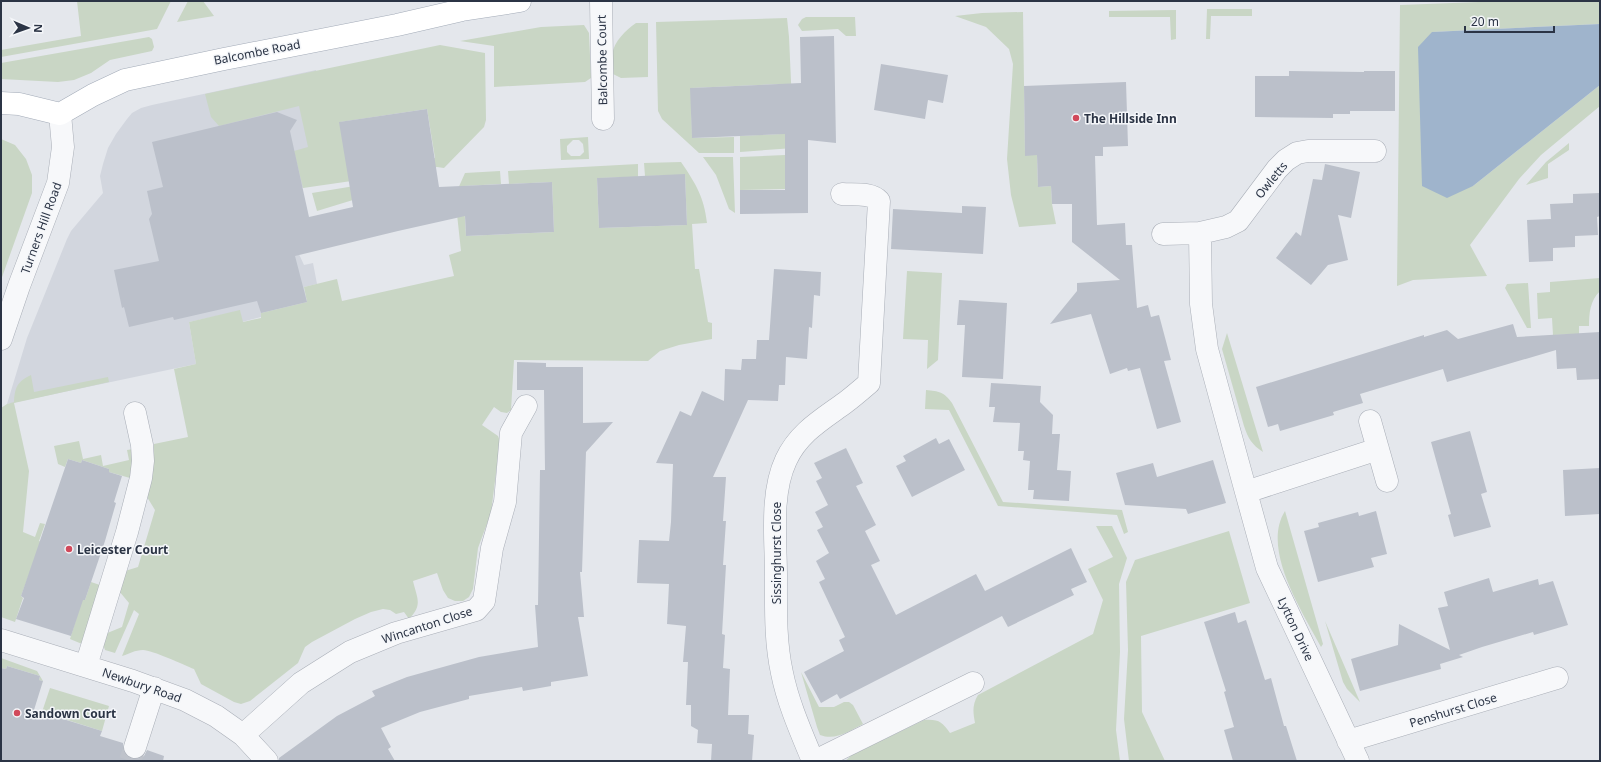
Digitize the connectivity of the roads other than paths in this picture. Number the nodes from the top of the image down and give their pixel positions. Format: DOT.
graph roads {
  1 [pos="520,1"];
  2 [pos="601,1"];
  3 [pos="1,103"];
  4 [pos="60,114"];
  5 [pos="603,119"];
  6 [pos="1376,151"];
  7 [pos="842,194"];
  8 [pos="1200,233"];
  9 [pos="1163,234"];
  10 [pos="1,339"];
  11 [pos="526,406"];
  12 [pos="135,413"];
  13 [pos="1370,421"];
  14 [pos="1378,449"];
  15 [pos="1387,481"];
  16 [pos="1246,492"];
  17 [pos="1,640"];
  18 [pos="86,666"];
  19 [pos="1557,678"];
  20 [pos="973,683"];
  21 [pos="154,688"];
  22 [pos="243,734"];
  23 [pos="1348,741"];
  24 [pos="135,747"];
  25 [pos="267,761"];
  26 [pos="814,761"];
  27 [pos="1358,761"];
  1 -- 4 [label="main road, Balcombe Road"];
  2 -- 5 [label="street, Balcombe Court"];
  3 -- 4 [label="main road"];
  4 -- 10 [label="street, Turners Hill Road"];
  6 -- 8 [label="street, Owletts"];
  7 -- 26 [label="street, Sissinghurst Close"];
  8 -- 9 [label="street, Owletts"];
  8 -- 16 [label="street, Lytton Drive"];
  11 -- 22 [label="street, Wincanton Close"];
  12 -- 18 [label="street"];
  13 -- 14 [label="street"];
  14 -- 15 [label="street"];
  14 -- 16 [label="street"];
  16 -- 23 [label="street, Lytton Drive"];
  17 -- 18 [label="street, Newbury Road"];
  18 -- 21 [label="street, Newbury Road"];
  19 -- 23 [label="street, Penshurst Close"];
  20 -- 26 [label="street, Sissinghurst Close"];
  21 -- 22 [label="street, Newbury Road"];
  21 -- 24 [label="street"];
  22 -- 25 [label="street, Newbury Road"];
  23 -- 27 [label="street, Lytton Drive"];
}
